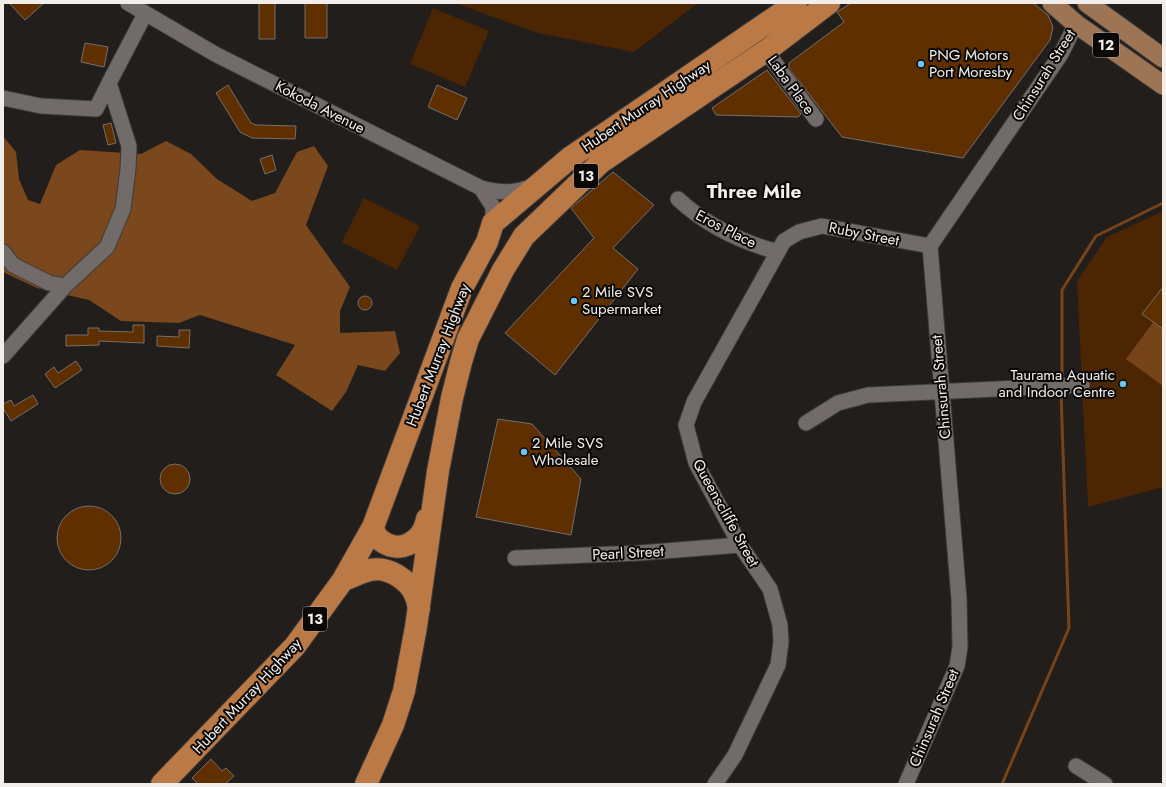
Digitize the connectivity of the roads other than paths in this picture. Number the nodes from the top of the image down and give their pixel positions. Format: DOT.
graph roads {
  1 [pos="128,3"];
  2 [pos="796,3"];
  3 [pos="829,3"];
  4 [pos="1052,3"];
  5 [pos="1087,3"];
  6 [pos="145,14"];
  7 [pos="1076,24"];
  8 [pos="766,51"];
  9 [pos="1163,58"];
  10 [pos="109,83"];
  11 [pos="1163,86"];
  12 [pos="3,98"];
  13 [pos="816,119"];
  14 [pos="543,181"];
  15 [pos="480,188"];
  16 [pos="678,199"];
  17 [pos="493,223"];
  18 [pos="799,232"];
  19 [pos="930,246"];
  20 [pos="3,252"];
  21 [pos="778,252"];
  22 [pos="65,286"];
  23 [pos="3,356"];
  24 [pos="1082,385"];
  25 [pos="942,392"];
  26 [pos="806,423"];
  27 [pos="438,471"];
  28 [pos="373,527"];
  29 [pos="740,545"];
  30 [pos="515,558"];
  31 [pos="343,580"];
  32 [pos="419,610"];
  33 [pos="1076,766"];
  34 [pos="162,784"];
  35 [pos="366,784"];
  36 [pos="715,784"];
  37 [pos="906,784"];
  38 [pos="1104,784"];
  1 -- 6 [label="street, Kokoda Avenue"];
  2 -- 14 [label="highway, Hubert Murray Highway / 13"];
  3 -- 8 [label="highway, Hubert Murray Highway / 13"];
  4 -- 7 [label="main road, 12"];
  5 -- 9 [label="main road, 12"];
  6 -- 10 [label="street"];
  6 -- 15 [label="street, Kokoda Avenue"];
  7 -- 11 [label="main road, 12"];
  7 -- 19 [label="street, Chinsurah Street"];
  8 -- 13 [label="street, Laba Place"];
  8 -- 27 [label="highway, Hubert Murray Highway / 13"];
  10 -- 12 [label="street"];
  10 -- 22 [label="street"];
  14 -- 15 [label="street"];
  14 -- 17 [label="highway, Hubert Murray Highway / 13"];
  15 -- 17 [label="street, Kokoda Avenue"];
  16 -- 21 [label="street, Eros Place"];
  17 -- 28 [label="highway, Hubert Murray Highway / 13"];
  18 -- 19 [label="street, Ruby Street"];
  18 -- 21 [label="street, Queenscliffe Street"];
  19 -- 25 [label="street, Chinsurah Street"];
  20 -- 22 [label="street"];
  21 -- 29 [label="street, Queenscliffe Street"];
  22 -- 23 [label="street"];
  24 -- 25 [label="street"];
  25 -- 26 [label="street"];
  25 -- 37 [label="street, Chinsurah Street"];
  27 -- 28 [label="highway"];
  27 -- 32 [label="highway, Hubert Murray Highway / 13"];
  28 -- 31 [label="highway, Hubert Murray Highway / 13"];
  29 -- 30 [label="street, Pearl Street"];
  29 -- 36 [label="street, Queenscliffe Street"];
  31 -- 32 [label="highway"];
  31 -- 34 [label="highway, Hubert Murray Highway / 13"];
  32 -- 35 [label="highway, Hubert Murray Highway / 13"];
  33 -- 38 [label="street"];
}
